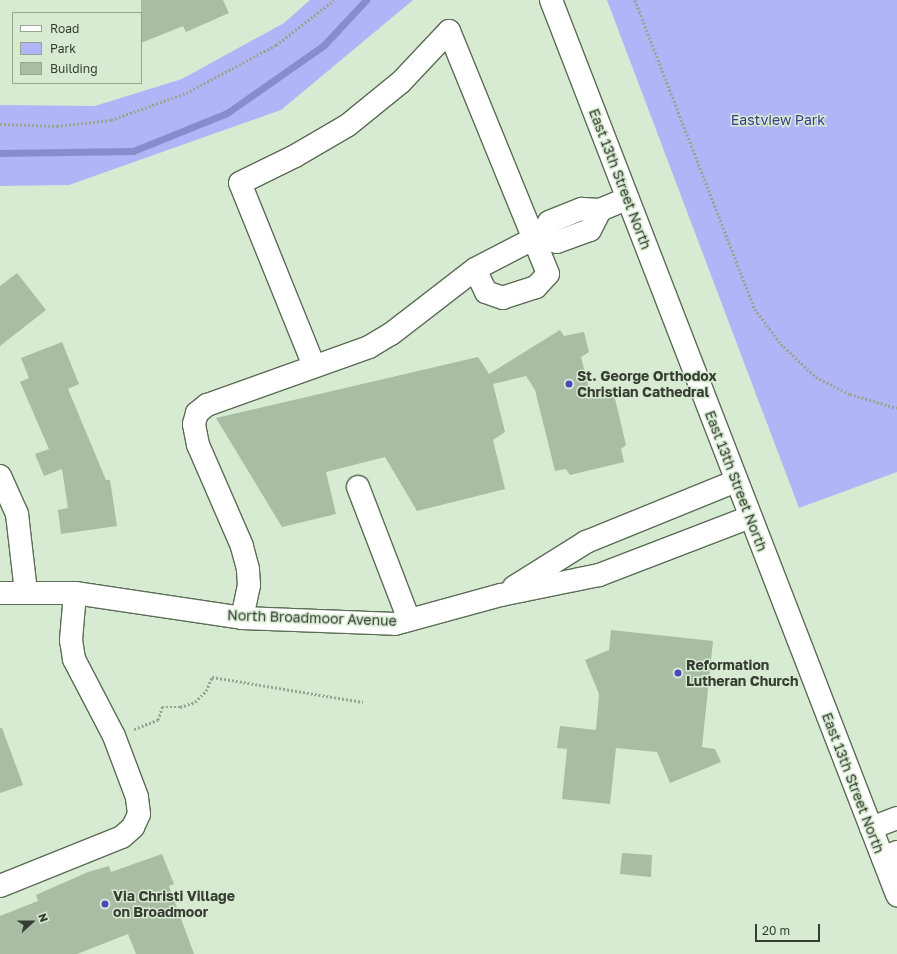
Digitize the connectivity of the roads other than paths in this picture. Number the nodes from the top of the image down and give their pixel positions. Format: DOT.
graph roads {
  1 [pos="551,0"];
  2 [pos="628,198"];
  3 [pos="537,237"];
  4 [pos="475,269"];
  5 [pos="314,366"];
  6 [pos="0,476"];
  7 [pos="736,481"];
  8 [pos="358,487"];
  9 [pos="750,517"];
  10 [pos="26,592"];
  11 [pos="0,593"];
  12 [pos="75,593"];
  13 [pos="501,595"];
  14 [pos="242,618"];
  15 [pos="409,620"];
  16 [pos="897,818"];
  17 [pos="871,828"];
  18 [pos="890,855"];
  19 [pos="0,886"];
  20 [pos="897,895"];
  1 -- 2 [label="street, East 13th Street North"];
  2 -- 3 [label="street"];
  2 -- 7 [label="street, East 13th Street North"];
  3 -- 4 [label="street"];
  3 -- 4 [label="street"];
  3 -- 5 [label="street"];
  4 -- 5 [label="street"];
  5 -- 14 [label="street"];
  6 -- 10 [label="street"];
  7 -- 9 [label="street, East 13th Street North"];
  7 -- 13 [label="street, North Broadmoor Avenue"];
  8 -- 15 [label="street"];
  9 -- 13 [label="street, North Broadmoor Avenue"];
  9 -- 17 [label="street, East 13th Street North"];
  10 -- 11 [label="street, North Broadmoor Avenue"];
  10 -- 12 [label="street, North Broadmoor Avenue"];
  12 -- 14 [label="street, North Broadmoor Avenue"];
  12 -- 19 [label="street"];
  13 -- 15 [label="street, North Broadmoor Avenue"];
  14 -- 15 [label="street, North Broadmoor Avenue"];
  16 -- 17 [label="street"];
  17 -- 18 [label="street, East 13th Street North"];
  18 -- 20 [label="street, East 13th Street North"];
}
